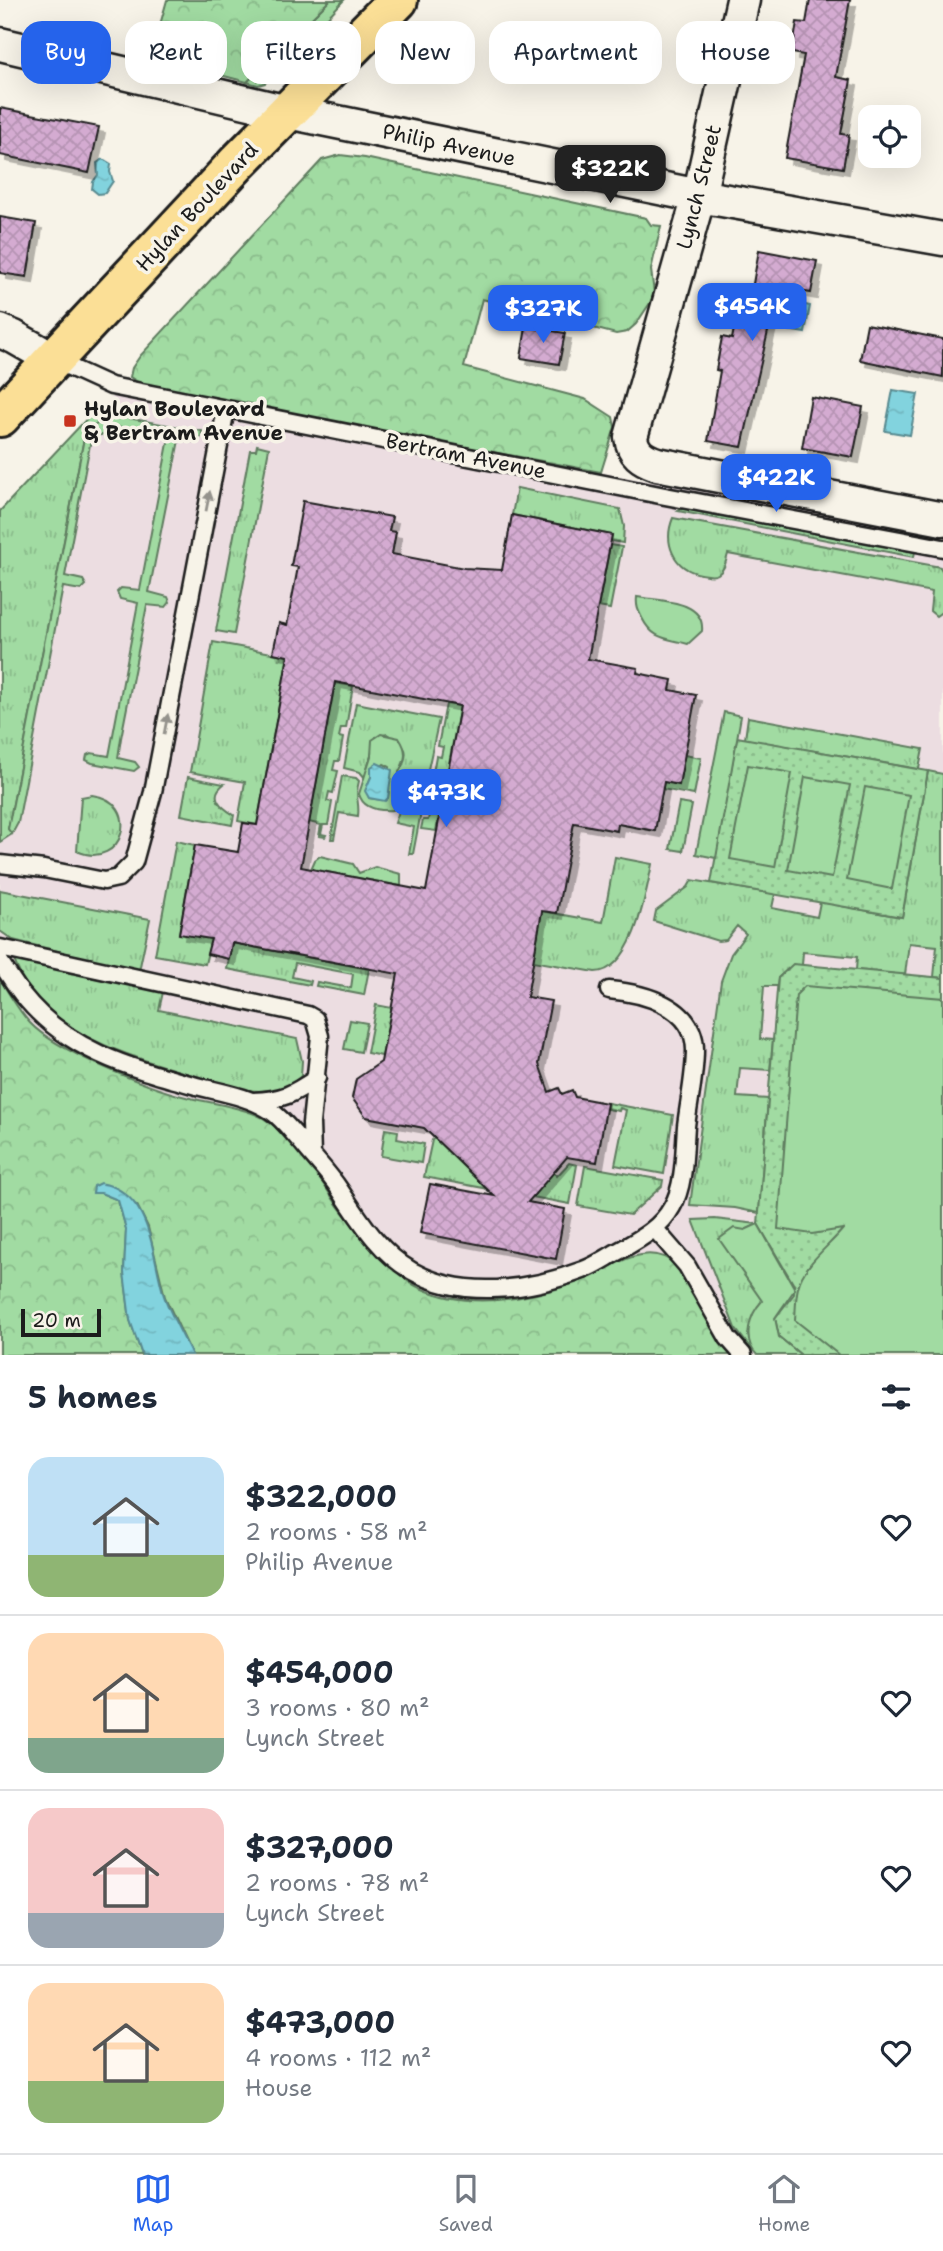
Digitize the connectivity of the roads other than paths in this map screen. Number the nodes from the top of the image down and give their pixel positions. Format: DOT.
graph roads {
  1 [pos="398,0"];
  2 [pos="743,0"];
  3 [pos="0,44"];
  4 [pos="288,112"];
  5 [pos="699,196"];
  6 [pos="943,239"];
  7 [pos="0,331"];
  8 [pos="54,360"];
  9 [pos="226,409"];
  10 [pos="0,416"];
  11 [pos="943,519"];
  12 [pos="943,548"];
  13 [pos="0,864"];
  14 [pos="0,948"];
  15 [pos="0,962"];
  16 [pos="609,990"];
  17 [pos="317,1078"];
  18 [pos="253,1101"];
  19 [pos="312,1155"];
  20 [pos="655,1228"];
  21 [pos="743,1355"];
  1 -- 4 [label="main road, Hylan Boulevard"];
  2 -- 5 [label="street, Lynch Street"];
  3 -- 4 [label="street, Philip Avenue"];
  4 -- 5 [label="street, Philip Avenue"];
  4 -- 8 [label="main road, Hylan Boulevard"];
  5 -- 6 [label="street, Philip Avenue"];
  5 -- 11 [label="street, Lynch Street"];
  7 -- 8 [label="street, Bertram Avenue"];
  8 -- 9 [label="lane, Bertram Avenue"];
  8 -- 10 [label="main road, Hylan Boulevard"];
  9 -- 12 [label="lane, Bertram Avenue"];
  13 -- 9 [label="lane, one-way"];
  14 -- 17 [label="lane"];
  15 -- 18 [label="lane"];
  16 -- 20 [label="lane"];
  17 -- 18 [label="lane"];
  17 -- 19 [label="lane"];
  18 -- 19 [label="lane"];
  19 -- 20 [label="lane"];
  20 -- 21 [label="lane"];
}
